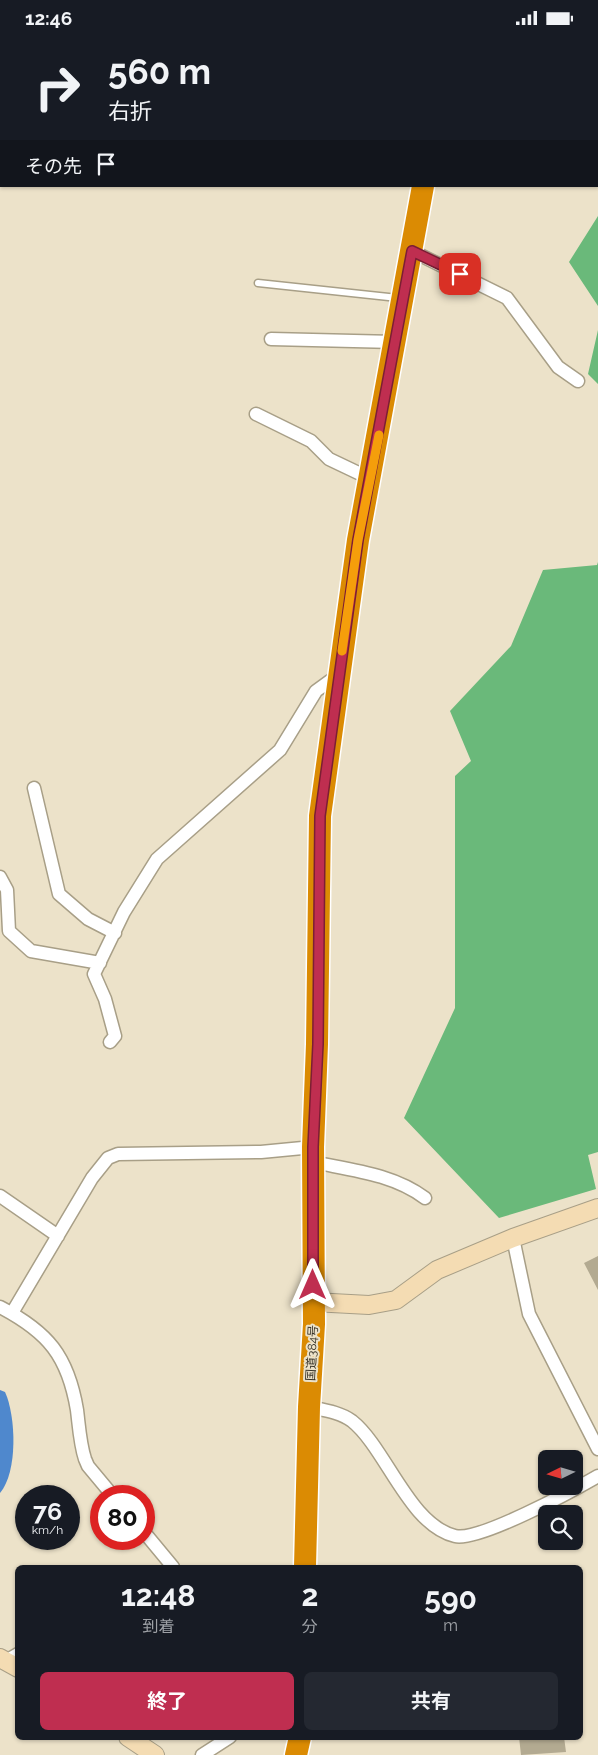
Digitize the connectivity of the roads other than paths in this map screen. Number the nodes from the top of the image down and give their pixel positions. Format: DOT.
graph roads {
  1 [pos="423,187"];
  2 [pos="412,251"];
  3 [pos="258,283"];
  4 [pos="403,298"];
  5 [pos="272,339"];
  6 [pos="395,342"];
  7 [pos="578,381"];
  8 [pos="256,414"];
  9 [pos="371,479"];
  10 [pos="338,675"];
  11 [pos="34,788"];
  12 [pos="0,877"];
  13 [pos="114,933"];
  14 [pos="100,963"];
  15 [pos="110,1042"];
  16 [pos="313,1155"];
  17 [pos="0,1196"];
  18 [pos="425,1198"];
  19 [pos="598,1208"];
  20 [pos="58,1236"];
  21 [pos="513,1238"];
  22 [pos="313,1302"];
  23 [pos="6,1310"];
  24 [pos="309,1407"];
  25 [pos="598,1449"];
  26 [pos="598,1476"];
  27 [pos="104,1485"];
  28 [pos="155,1545"];
  29 [pos="171,1565"];
  30 [pos="305,1565"];
  31 [pos="132,1740"];
  32 [pos="225,1740"];
  33 [pos="299,1740"];
  34 [pos="155,1755"];
  35 [pos="202,1755"];
  36 [pos="296,1755"];
  1 -- 2 [label="highway, 国道384号"];
  2 -- 4 [label="highway, 国道384号"];
  2 -- 7 [label="street"];
  3 -- 4 [label="lane"];
  4 -- 6 [label="highway, 国道384号"];
  5 -- 6 [label="street"];
  6 -- 9 [label="highway, 国道384号"];
  8 -- 9 [label="street"];
  9 -- 10 [label="highway, 国道384号"];
  10 -- 13 [label="street"];
  10 -- 16 [label="highway, 国道384号"];
  11 -- 13 [label="street"];
  12 -- 14 [label="street"];
  13 -- 14 [label="street"];
  14 -- 15 [label="street"];
  16 -- 18 [label="street"];
  16 -- 20 [label="street"];
  16 -- 22 [label="highway, 国道384号"];
  17 -- 20 [label="street"];
  19 -- 21 [label="street"];
  20 -- 23 [label="street"];
  21 -- 22 [label="street"];
  21 -- 25 [label="street"];
  22 -- 24 [label="highway, 国道384号"];
  23 -- 27 [label="street"];
  24 -- 26 [label="street"];
  24 -- 30 [label="highway, 国道384号"];
  28 -- 29 [label="street"];
  31 -- 34 [label="street"];
  32 -- 35 [label="street"];
  33 -- 36 [label="highway"];
}
